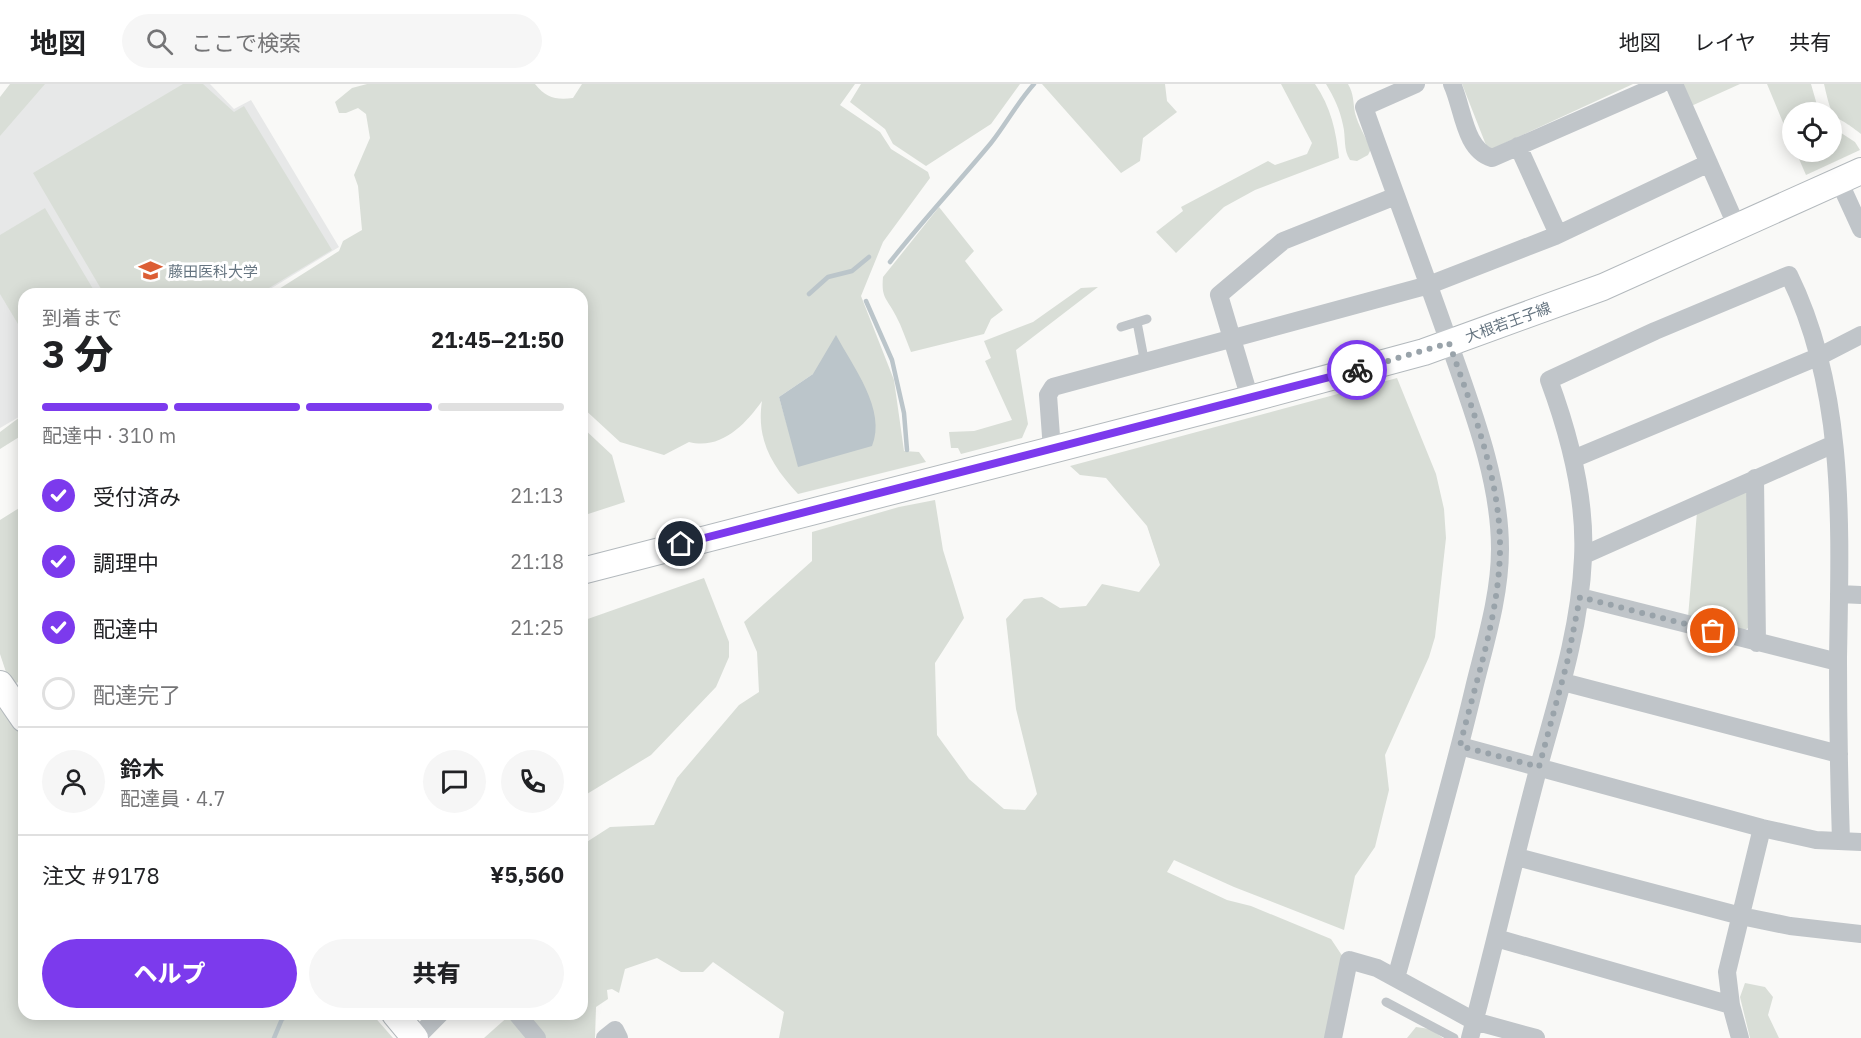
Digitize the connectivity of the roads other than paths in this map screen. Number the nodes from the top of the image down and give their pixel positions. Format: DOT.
graph roads {
  1 [pos="1416,84"];
  2 [pos="1452,84"];
  3 [pos="1661,84"];
  4 [pos="1674,84"];
  5 [pos="1518,146"];
  6 [pos="1709,163"];
  7 [pos="1850,176"];
  8 [pos="1396,196"];
  9 [pos="1737,227"];
  10 [pos="1861,229"];
  11 [pos="1558,234"];
  12 [pos="1429,285"];
  13 [pos="1147,319"];
  14 [pos="1137,322"];
  15 [pos="1121,327"];
  16 [pos="1861,335"];
  17 [pos="1232,339"];
  18 [pos="1449,343"];
  19 [pos="1820,356"];
  20 [pos="1145,364"];
  21 [pos="1250,399"];
  22 [pos="1834,444"];
  23 [pos="1052,450"];
  24 [pos="1573,459"];
  25 [pos="1755,478"];
  26 [pos="1584,555"];
  27 [pos="588,569"];
  28 [pos="1839,594"];
  29 [pos="1861,595"];
  30 [pos="1580,597"];
  31 [pos="1757,643"];
  32 [pos="1838,662"];
  33 [pos="1563,682"];
  34 [pos="0,684"];
  35 [pos="18,710"];
  36 [pos="1460,746"];
  37 [pos="1839,754"];
  38 [pos="1539,767"];
  39 [pos="1762,828"];
  40 [pos="1840,841"];
  41 [pos="1861,842"];
  42 [pos="1517,857"];
  43 [pos="1741,916"];
  44 [pos="1861,934"];
  45 [pos="1496,938"];
  46 [pos="1396,978"];
  47 [pos="1386,1002"];
  48 [pos="1731,1005"];
  49 [pos="400,1020"];
  50 [pos="434,1020"];
  51 [pos="522,1020"];
  52 [pos="1472,1030"];
  53 [pos="415,1038"];
  54 [pos="537,1038"];
  55 [pos="605,1038"];
  56 [pos="619,1038"];
  57 [pos="1333,1038"];
  58 [pos="1454,1038"];
  59 [pos="1536,1038"];
  60 [pos="1740,1038"];
  1 -- 8 [label="street"];
  2 -- 5 [label="street"];
  3 -- 5 [label="street"];
  4 -- 6 [label="street"];
  5 -- 11 [label="street"];
  6 -- 9 [label="street"];
  6 -- 11 [label="street"];
  7 -- 9 [label="street, 大根若王子線"];
  7 -- 10 [label="street"];
  8 -- 12 [label="street"];
  8 -- 17 [label="street"];
  9 -- 18 [label="street, 大根若王子線"];
  11 -- 12 [label="street"];
  12 -- 17 [label="street"];
  12 -- 18 [label="street"];
  13 -- 14 [label="lane"];
  14 -- 15 [label="lane"];
  14 -- 20 [label="lane"];
  16 -- 19 [label="street"];
  17 -- 20 [label="street"];
  17 -- 21 [label="street"];
  18 -- 21 [label="street, 大根若王子線"];
  18 -- 36 [label="street"];
  19 -- 22 [label="street"];
  19 -- 24 [label="street"];
  19 -- 24 [label="street"];
  20 -- 23 [label="street"];
  21 -- 23 [label="street, 大根若王子線"];
  22 -- 25 [label="street"];
  22 -- 28 [label="street"];
  23 -- 27 [label="street, 大根若王子線"];
  24 -- 26 [label="street"];
  25 -- 26 [label="street"];
  25 -- 31 [label="street"];
  26 -- 30 [label="street"];
  28 -- 29 [label="street"];
  28 -- 32 [label="street"];
  30 -- 31 [label="street"];
  30 -- 33 [label="street"];
  31 -- 32 [label="street"];
  32 -- 37 [label="street"];
  33 -- 37 [label="street"];
  33 -- 38 [label="street"];
  34 -- 35 [label="street"];
  36 -- 38 [label="street"];
  36 -- 46 [label="street"];
  37 -- 40 [label="street"];
  38 -- 39 [label="street"];
  38 -- 42 [label="street"];
  39 -- 40 [label="street"];
  39 -- 43 [label="street"];
  40 -- 41 [label="street"];
  42 -- 43 [label="street"];
  42 -- 45 [label="street"];
  43 -- 44 [label="street"];
  43 -- 48 [label="street"];
  45 -- 48 [label="street"];
  45 -- 52 [label="street"];
  46 -- 52 [label="street"];
  46 -- 57 [label="street"];
  47 -- 58 [label="lane"];
  48 -- 60 [label="street"];
  49 -- 53 [label="street"];
  50 -- 53 [label="street"];
  51 -- 54 [label="street"];
  52 -- 59 [label="street"];
  55 -- 56 [label="street"];
}
